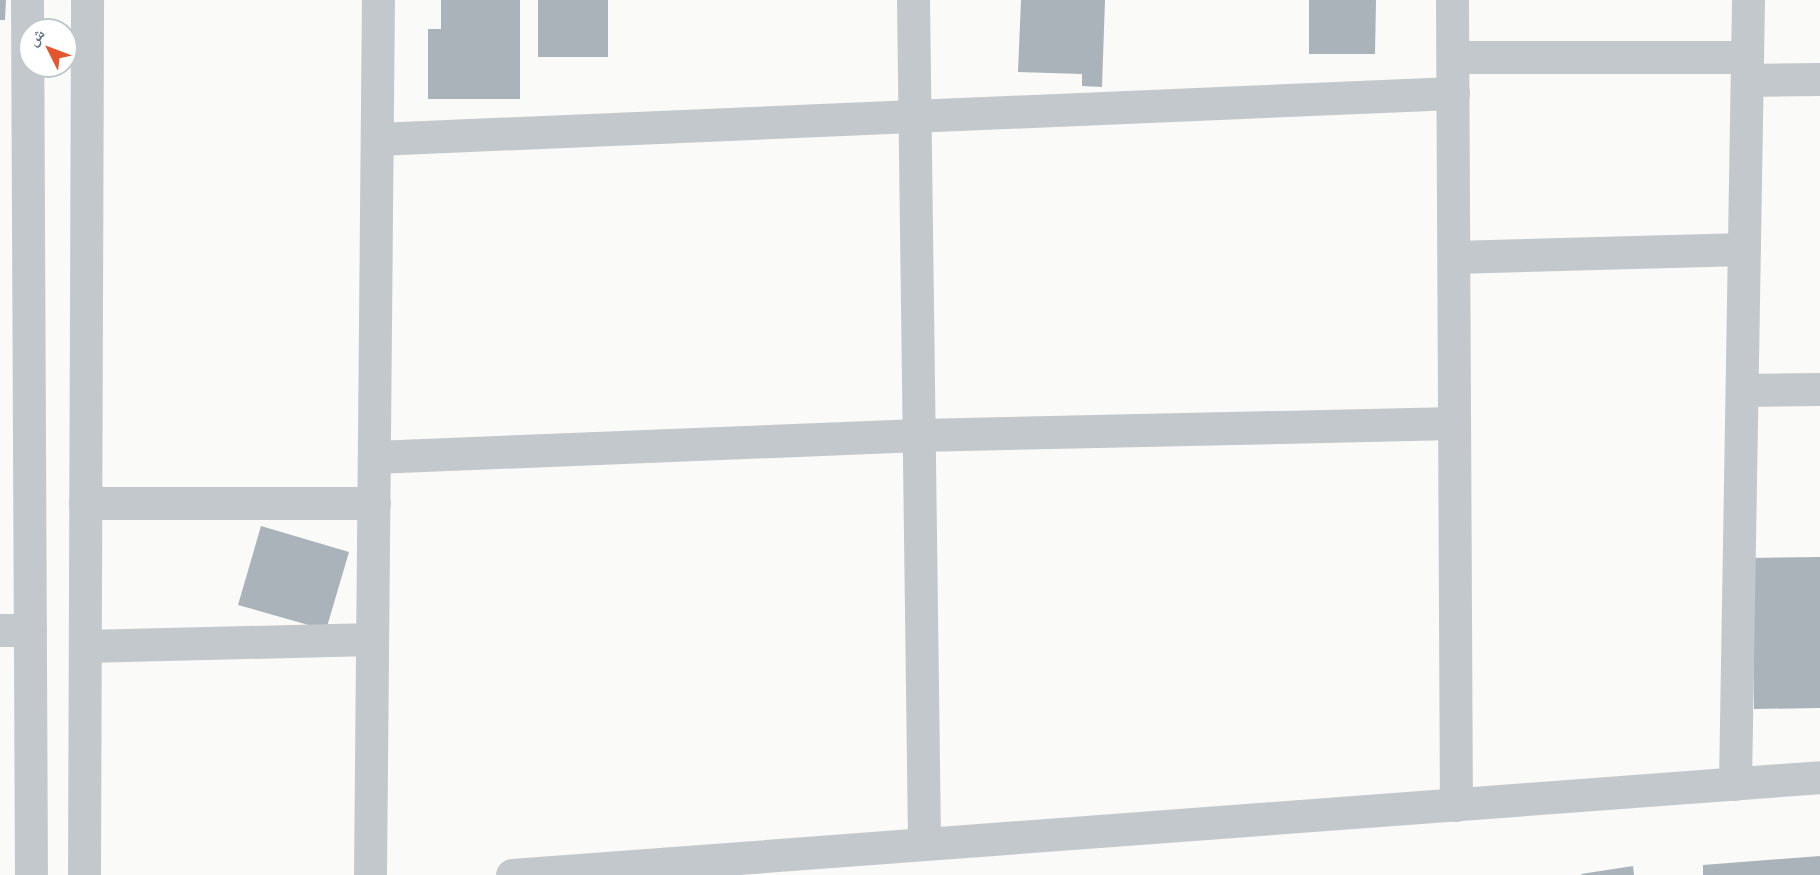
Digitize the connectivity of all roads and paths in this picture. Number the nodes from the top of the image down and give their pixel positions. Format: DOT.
graph roads {
  1 [pos="27,0"];
  2 [pos="87,0"];
  3 [pos="378,0"];
  4 [pos="913,0"];
  5 [pos="1452,0"];
  6 [pos="1748,0"];
  7 [pos="1453,57"];
  8 [pos="1747,69"];
  9 [pos="1820,79"];
  10 [pos="1453,93"];
  11 [pos="915,116"];
  12 [pos="377,139"];
  13 [pos="1744,249"];
  14 [pos="1454,257"];
  15 [pos="1820,389"];
  16 [pos="1742,390"];
  17 [pos="1454,423"];
  18 [pos="919,435"];
  19 [pos="374,457"];
  20 [pos="374,502"];
  21 [pos="86,503"];
  22 [pos="15,630"];
  23 [pos="372,639"];
  24 [pos="85,646"];
  25 [pos="1820,777"];
  26 [pos="1735,784"];
  27 [pos="1456,805"];
  28 [pos="924,844"];
  29 [pos="31,875"];
  30 [pos="84,875"];
  31 [pos="370,875"];
  32 [pos="512,875"];
  1 -- 22 [label="street"];
  2 -- 21 [label="street"];
  3 -- 12 [label="street"];
  4 -- 11 [label="street"];
  5 -- 7 [label="street"];
  6 -- 8 [label="street"];
  7 -- 8 [label="street"];
  7 -- 10 [label="street"];
  8 -- 9 [label="street"];
  8 -- 13 [label="street"];
  10 -- 11 [label="street"];
  10 -- 14 [label="street"];
  11 -- 12 [label="street"];
  11 -- 18 [label="street"];
  12 -- 19 [label="street"];
  13 -- 14 [label="street"];
  13 -- 16 [label="street"];
  14 -- 17 [label="street"];
  15 -- 16 [label="street"];
  16 -- 26 [label="street"];
  17 -- 18 [label="street"];
  17 -- 27 [label="street"];
  18 -- 19 [label="street"];
  18 -- 28 [label="street"];
  19 -- 20 [label="street"];
  20 -- 21 [label="street"];
  20 -- 23 [label="street"];
  21 -- 24 [label="street"];
  22 -- 29 [label="street"];
  23 -- 24 [label="street"];
  23 -- 31 [label="street"];
  24 -- 30 [label="street"];
  25 -- 26 [label="street"];
  26 -- 27 [label="street"];
  27 -- 28 [label="street"];
  28 -- 32 [label="street"];
}
